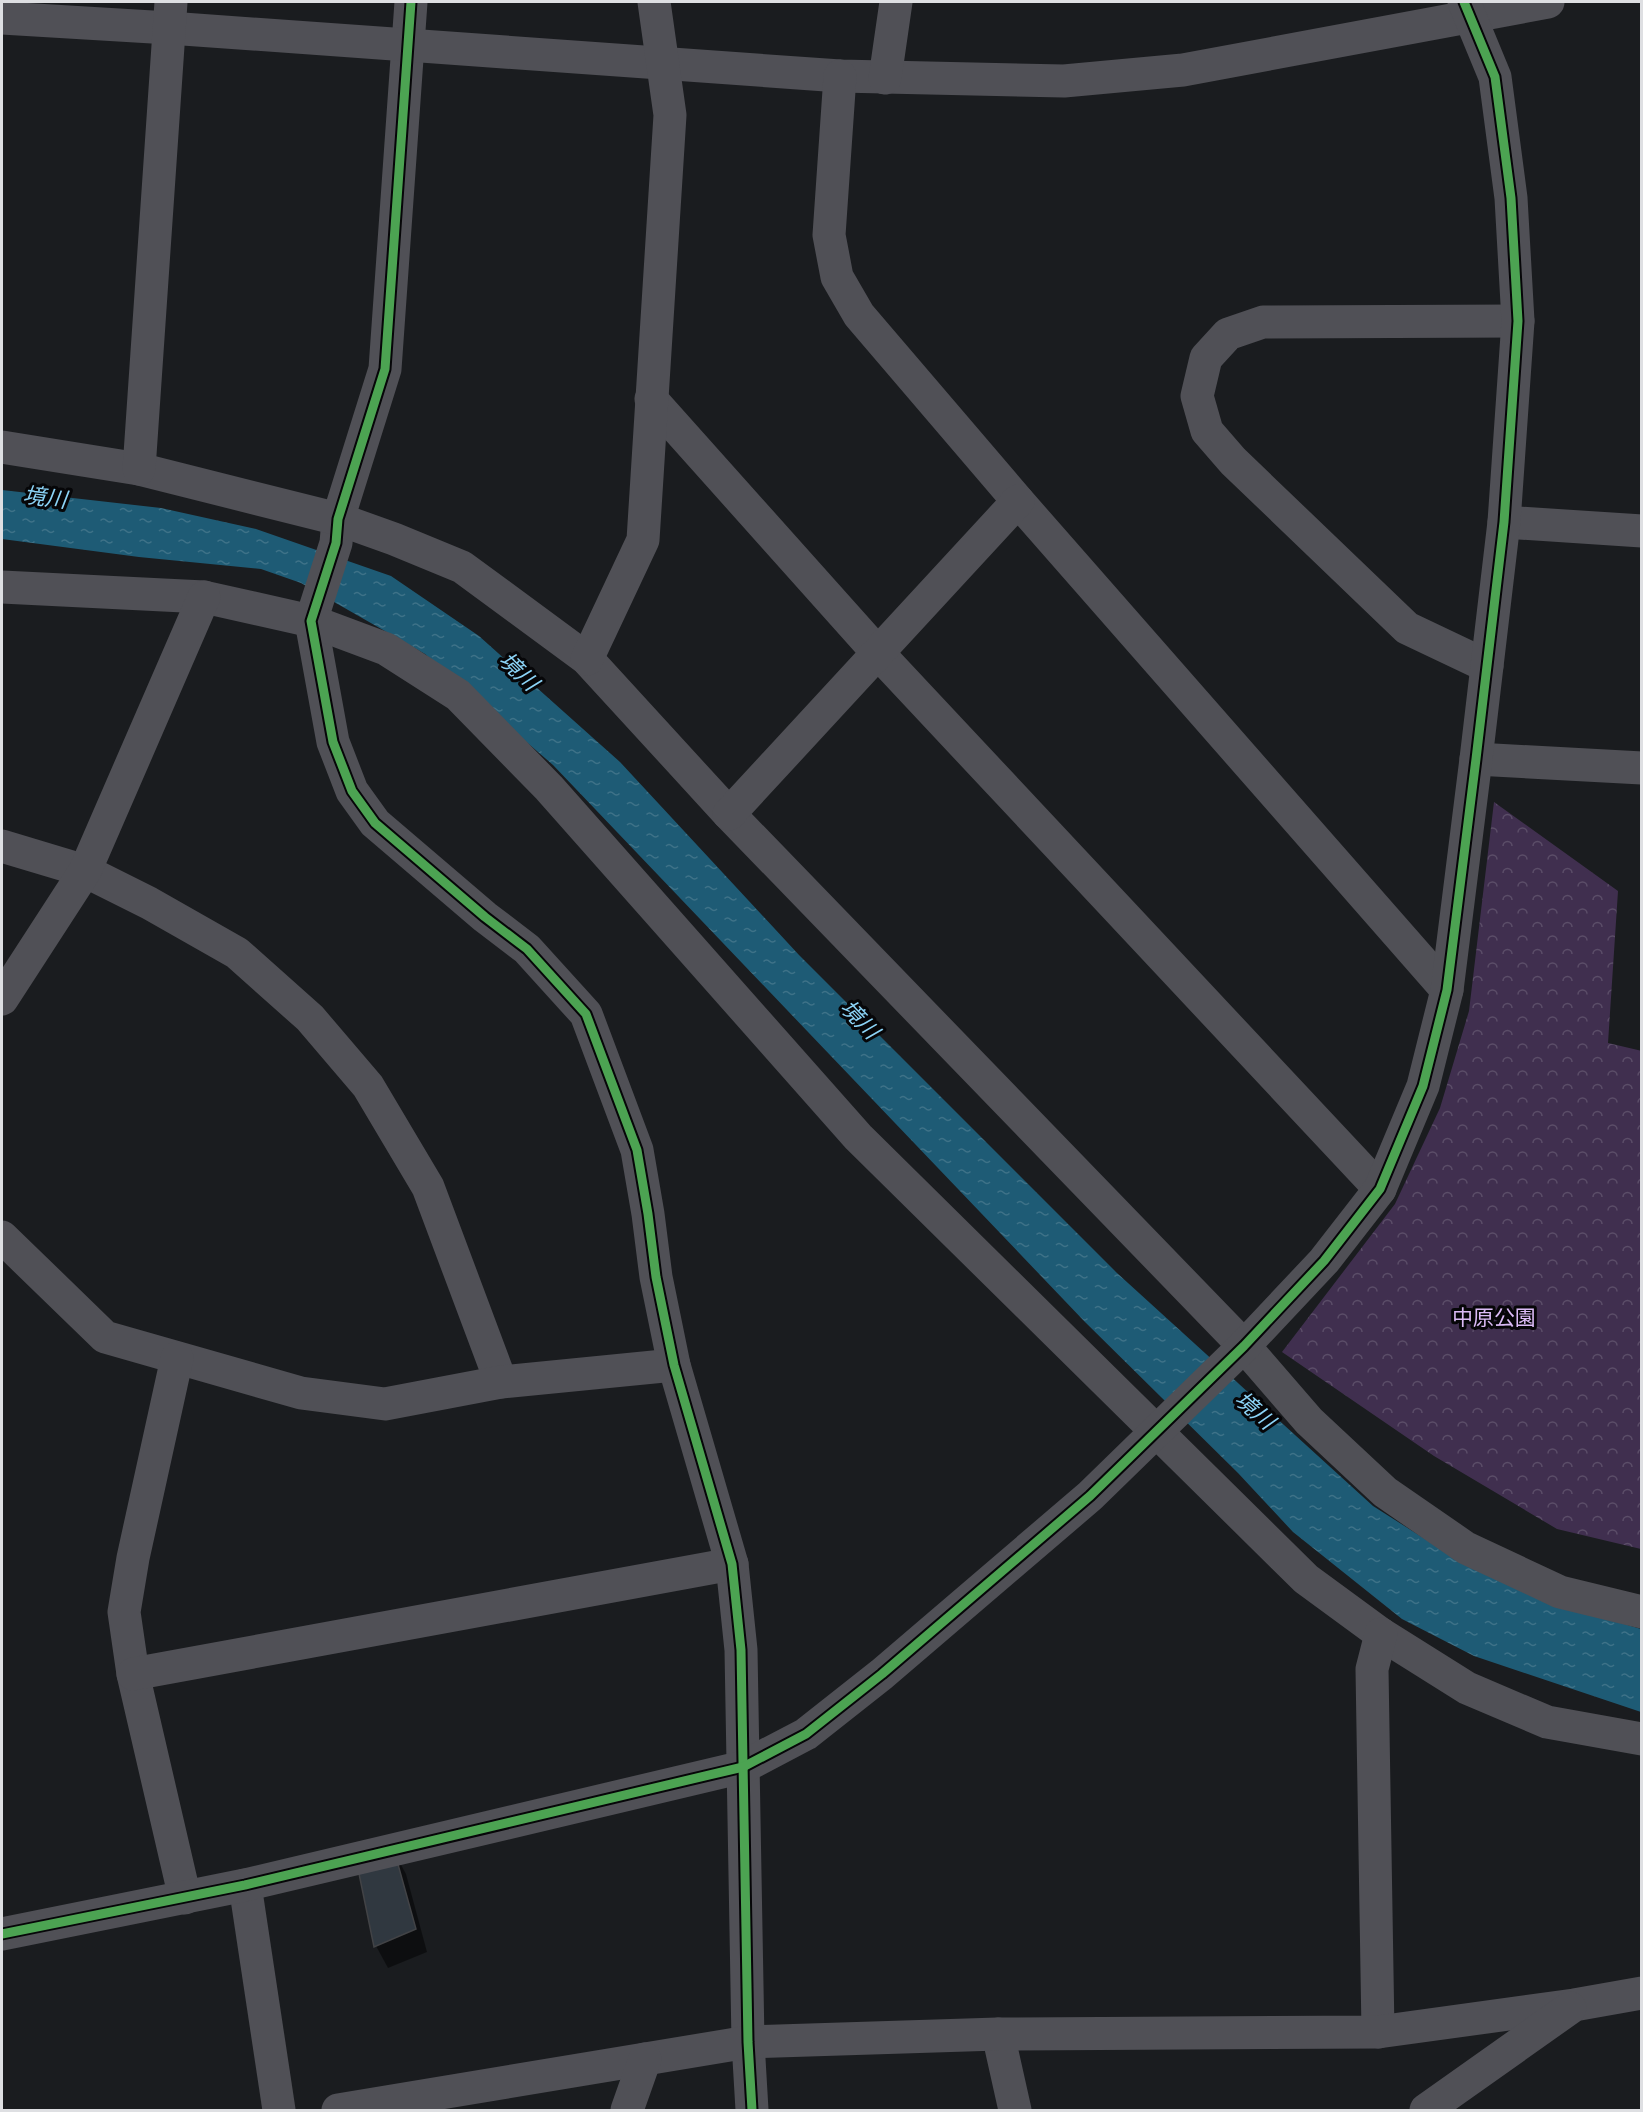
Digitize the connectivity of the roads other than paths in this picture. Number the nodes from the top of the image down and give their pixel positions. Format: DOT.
graph roads {
  1 [pos="411,2"];
  2 [pos="654,2"];
  3 [pos="896,2"];
  4 [pos="1548,2"];
  5 [pos="1467,9"];
  6 [pos="170,15"];
  7 [pos="2,18"];
  8 [pos="407,46"];
  9 [pos="663,63"];
  10 [pos="840,76"];
  11 [pos="885,78"];
  12 [pos="1518,321"];
  13 [pos="651,399"];
  14 [pos="2,447"];
  15 [pos="139,469"];
  16 [pos="1018,501"];
  17 [pos="1504,522"];
  18 [pos="337,531"];
  19 [pos="1641,531"];
  20 [pos="2,587"];
  21 [pos="204,597"];
  22 [pos="314,612"];
  23 [pos="878,653"];
  24 [pos="587,659"];
  25 [pos="1487,666"];
  26 [pos="1476,759"];
  27 [pos="1641,768"];
  28 [pos="729,814"];
  29 [pos="2,846"];
  30 [pos="85,871"];
  31 [pos="1447,990"];
  32 [pos="2,999"];
  33 [pos="1380,1189"];
  34 [pos="2,1237"];
  35 [pos="1239,1351"];
  36 [pos="177,1358"];
  37 [pos="674,1365"];
  38 [pos="501,1382"];
  39 [pos="1162,1425"];
  40 [pos="732,1564"];
  41 [pos="1641,1612"];
  42 [pos="1381,1634"];
  43 [pos="133,1674"];
  44 [pos="1641,1739"];
  45 [pos="743,1767"];
  46 [pos="245,1886"];
  47 [pos="185,1898"];
  48 [pos="2,1934"];
  49 [pos="1641,1993"];
  50 [pos="1574,2005"];
  51 [pos="1378,2032"];
  52 [pos="998,2034"];
  53 [pos="748,2042"];
  54 [pos="645,2059"];
  55 [pos="279,2110"];
  56 [pos="338,2110"];
  57 [pos="627,2110"];
  58 [pos="752,2110"];
  59 [pos="1015,2110"];
  60 [pos="1426,2110"];
  1 -- 8 [label="street"];
  2 -- 9 [label="street"];
  3 -- 11 [label="street"];
  4 -- 5 [label="street"];
  5 -- 11 [label="street"];
  5 -- 12 [label="street"];
  6 -- 7 [label="street"];
  6 -- 8 [label="street"];
  6 -- 15 [label="street"];
  8 -- 9 [label="street"];
  8 -- 18 [label="street"];
  9 -- 10 [label="street"];
  9 -- 13 [label="street"];
  10 -- 11 [label="street"];
  10 -- 16 [label="street"];
  12 -- 17 [label="street"];
  12 -- 25 [label="street"];
  13 -- 23 [label="street"];
  13 -- 24 [label="street"];
  14 -- 15 [label="street"];
  15 -- 18 [label="street"];
  16 -- 23 [label="street"];
  16 -- 31 [label="street"];
  17 -- 19 [label="street"];
  17 -- 25 [label="street"];
  18 -- 22 [label="street"];
  18 -- 24 [label="street"];
  20 -- 21 [label="street"];
  21 -- 22 [label="street"];
  21 -- 30 [label="street"];
  22 -- 37 [label="street"];
  22 -- 39 [label="street"];
  23 -- 28 [label="street"];
  23 -- 33 [label="street"];
  24 -- 28 [label="street"];
  25 -- 26 [label="street"];
  26 -- 27 [label="street"];
  26 -- 31 [label="street"];
  28 -- 35 [label="street"];
  29 -- 30 [label="street"];
  30 -- 32 [label="street"];
  30 -- 38 [label="street"];
  31 -- 33 [label="street"];
  33 -- 35 [label="street"];
  34 -- 36 [label="street"];
  35 -- 39 [label="street"];
  35 -- 41 [label="street"];
  36 -- 38 [label="street"];
  36 -- 43 [label="street"];
  37 -- 38 [label="street"];
  37 -- 40 [label="street"];
  39 -- 42 [label="street"];
  39 -- 45 [label="street"];
  40 -- 43 [label="street"];
  40 -- 45 [label="street"];
  42 -- 44 [label="street"];
  42 -- 51 [label="street"];
  43 -- 47 [label="street"];
  45 -- 46 [label="street"];
  45 -- 53 [label="street"];
  46 -- 47 [label="street"];
  46 -- 55 [label="street"];
  47 -- 48 [label="street"];
  49 -- 50 [label="street"];
  50 -- 51 [label="street"];
  50 -- 60 [label="street"];
  51 -- 52 [label="street"];
  52 -- 53 [label="street"];
  52 -- 59 [label="street"];
  53 -- 54 [label="street"];
  53 -- 58 [label="street"];
  54 -- 56 [label="street"];
  54 -- 57 [label="street"];
}
